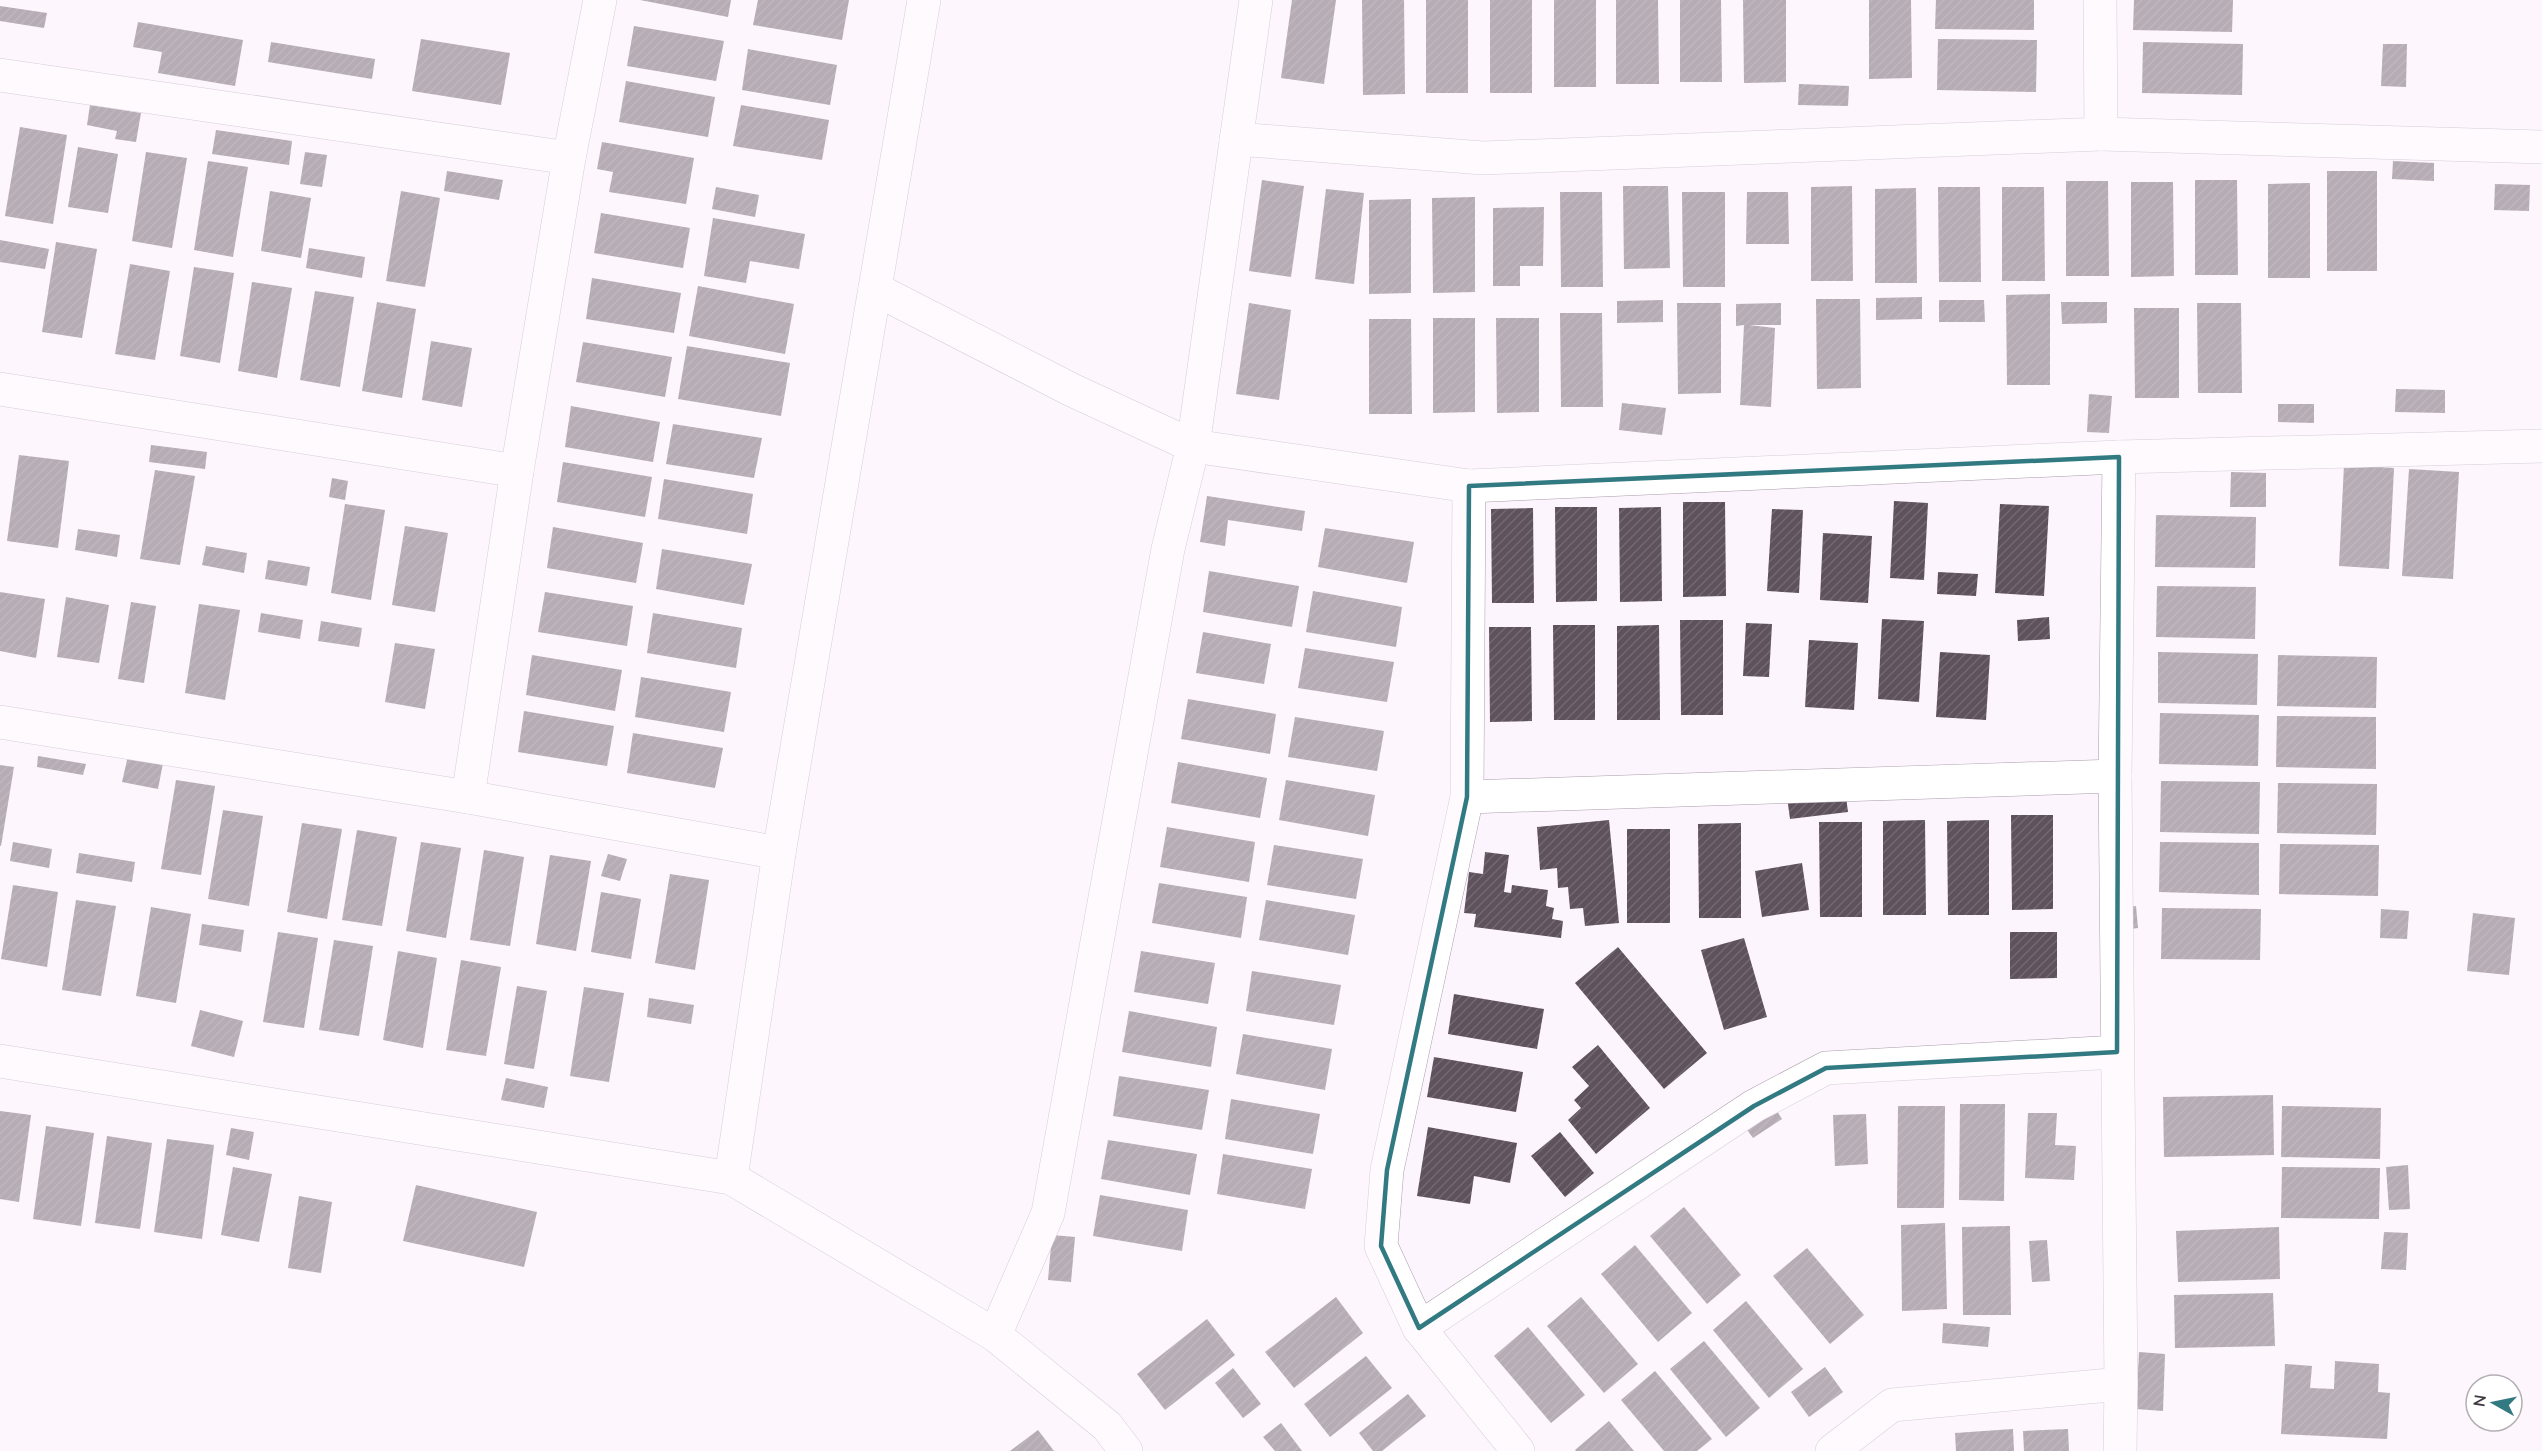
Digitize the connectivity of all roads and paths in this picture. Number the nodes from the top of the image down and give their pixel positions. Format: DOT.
graph roads {
  1 [pos="924,0"];
  2 [pos="1256,0"];
  3 [pos="2100,0"];
  4 [pos="596,4"];
  5 [pos="0,75"];
  6 [pos="2101,134"];
  7 [pos="1236,139"];
  8 [pos="2542,147"];
  9 [pos="569,158"];
  10 [pos="875,289"];
  11 [pos="0,389"];
  12 [pos="1193,446"];
  13 [pos="2542,446"];
  14 [pos="2119,458"];
  15 [pos="517,471"];
  16 [pos="1469,486"];
  17 [pos="0,722"];
  18 [pos="2115,776"];
  19 [pos="1467,796"];
  20 [pos="468,797"];
  21 [pos="779,853"];
  22 [pos="2117,1052"];
  23 [pos="0,1061"];
  24 [pos="731,1178"];
  25 [pos="1419,1328"];
  26 [pos="995,1335"];
  27 [pos="2121,1384"];
  28 [pos="1126,1451"];
  29 [pos="1518,1451"];
  30 [pos="1832,1451"];
  31 [pos="2120,1451"];
  1 -- 10 [label="street"];
  2 -- 7 [label="street"];
  3 -- 6 [label="street"];
  4 -- 9 [label="street"];
  5 -- 9 [label="street"];
  6 -- 7 [label="street"];
  6 -- 8 [label="street"];
  7 -- 12 [label="street"];
  9 -- 15 [label="street"];
  10 -- 12 [label="street"];
  10 -- 21 [label="street"];
  11 -- 15 [label="street"];
  12 -- 16 [label="street"];
  12 -- 26 [label="street"];
  13 -- 14 [label="street"];
  14 -- 16 [label="street"];
  14 -- 18 [label="street"];
  15 -- 20 [label="street"];
  16 -- 19 [label="street"];
  17 -- 20 [label="street"];
  18 -- 19 [label="street"];
  18 -- 22 [label="street"];
  19 -- 25 [label="street"];
  20 -- 21 [label="street"];
  21 -- 24 [label="street"];
  22 -- 25 [label="street"];
  22 -- 27 [label="street"];
  23 -- 24 [label="street"];
  24 -- 26 [label="street"];
  25 -- 29 [label="street"];
  26 -- 28 [label="street"];
  27 -- 30 [label="street"];
  27 -- 31 [label="street"];
}
